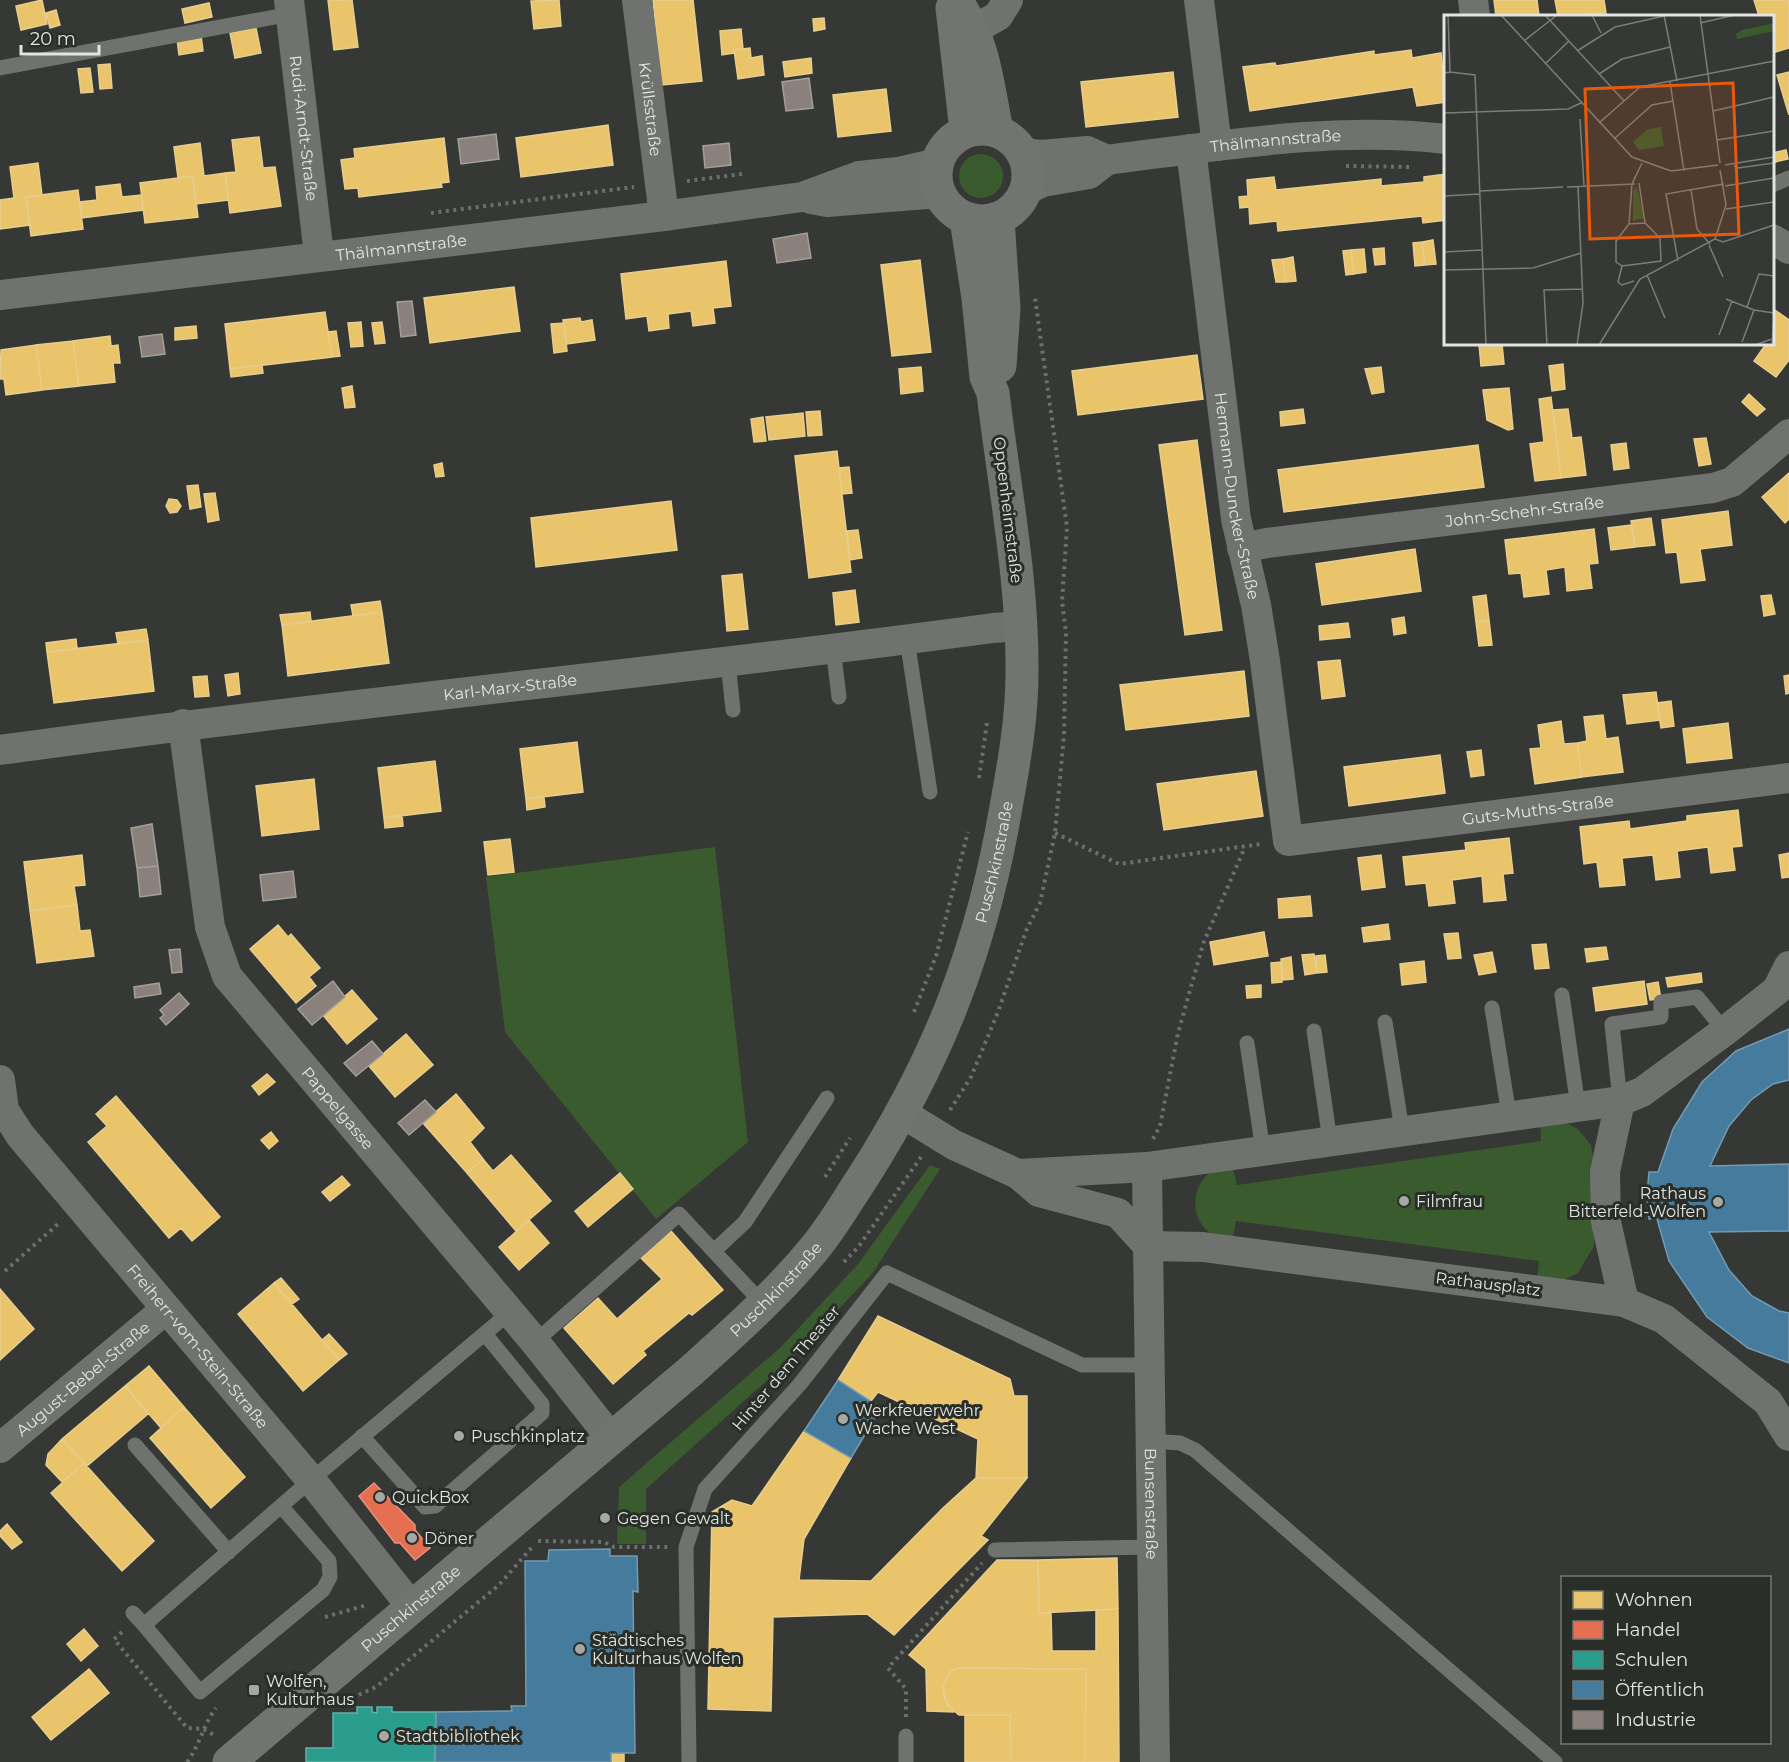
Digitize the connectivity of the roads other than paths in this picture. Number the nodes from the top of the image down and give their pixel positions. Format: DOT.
graph roads {
  1 [pos="637,0"];
  2 [pos="951,0"];
  3 [pos="956,0"];
  4 [pos="1008,0"];
  5 [pos="1199,0"];
  6 [pos="1473,0"];
  7 [pos="290,7"];
  8 [pos="1475,15"];
  9 [pos="975,29"];
  10 [pos="0,68"];
  11 [pos="982,131"];
  12 [pos="1444,139"];
  13 [pos="1204,148"];
  14 [pos="1023,153"];
  15 [pos="1107,160"];
  16 [pos="938,178"];
  17 [pos="1789,178"];
  18 [pos="1774,185"];
  19 [pos="1026,190"];
  20 [pos="664,216"];
  21 [pos="966,219"];
  22 [pos="998,219"];
  23 [pos="1774,240"];
  24 [pos="1789,249"];
  25 [pos="319,255"];
  26 [pos="0,295"];
  27 [pos="993,393"];
  28 [pos="1789,434"];
  29 [pos="1242,548"];
  30 [pos="1022,627"];
  31 [pos="906,639"];
  32 [pos="833,648"];
  33 [pos="728,662"];
  34 [pos="839,698"];
  35 [pos="733,710"];
  36 [pos="183,724"];
  37 [pos="0,750"];
  38 [pos="1789,778"];
  39 [pos="930,792"];
  40 [pos="1288,841"];
  41 [pos="1789,966"];
  42 [pos="1562,995"];
  43 [pos="1492,1008"];
  44 [pos="1385,1022"];
  45 [pos="1314,1031"];
  46 [pos="1725,1031"];
  47 [pos="1247,1043"];
  48 [pos="0,1080"];
  49 [pos="827,1098"];
  50 [pos="1620,1101"];
  51 [pos="1578,1107"];
  52 [pos="902,1113"];
  53 [pos="1509,1115"];
  54 [pos="1402,1130"];
  55 [pos="1330,1141"];
  56 [pos="1263,1151"];
  57 [pos="1143,1167"];
  58 [pos="1018,1174"];
  59 [pos="1148,1246"];
  60 [pos="715,1250"];
  61 [pos="1624,1302"];
  62 [pos="764,1305"];
  63 [pos="166,1309"];
  64 [pos="509,1313"];
  65 [pos="485,1334"];
  66 [pos="535,1342"];
  67 [pos="1151,1365"];
  68 [pos="362,1436"];
  69 [pos="1789,1436"];
  70 [pos="611,1438"];
  71 [pos="1152,1441"];
  72 [pos="135,1445"];
  73 [pos="0,1448"];
  74 [pos="311,1480"];
  75 [pos="281,1506"];
  76 [pos="1153,1547"];
  77 [pos="995,1550"];
  78 [pos="229,1552"];
  79 [pos="405,1597"];
  80 [pos="133,1613"];
  81 [pos="144,1625"];
  82 [pos="906,1736"];
  83 [pos="229,1762"];
  84 [pos="689,1762"];
  85 [pos="906,1762"];
  86 [pos="1155,1762"];
  87 [pos="1555,1762"];
  1 -- 20 [label="street, Krüllsstraße"];
  2 -- 11 [label="street"];
  3 -- 9 [label="street"];
  4 -- 9 [label="street"];
  5 -- 13 [label="street, Hermann-Duncker-Straße"];
  6 -- 8 [label="street"];
  7 -- 10 [label="lane"];
  7 -- 25 [label="street, Rudi-Arndt-Straße"];
  9 -- 11 [label="street"];
  11 -- 14 [label="street"];
  11 -- 16 [label="street"];
  12 -- 13 [label="street, Thälmannstraße"];
  13 -- 15 [label="street, Thälmannstraße"];
  13 -- 29 [label="street, Hermann-Duncker-Straße"];
  14 -- 15 [label="street, Thälmannstraße"];
  14 -- 19 [label="street"];
  15 -- 19 [label="street, Thälmannstraße"];
  16 -- 20 [label="street, Thälmannstraße"];
  16 -- 21 [label="street"];
  17 -- 18 [label="lane"];
  19 -- 22 [label="street"];
  20 -- 25 [label="street, Thälmannstraße"];
  21 -- 22 [label="street"];
  21 -- 27 [label="street, Oppenheimstraße"];
  22 -- 27 [label="street, Oppenheimstraße"];
  23 -- 24 [label="street"];
  25 -- 26 [label="street, Thälmannstraße"];
  27 -- 30 [label="street, Oppenheimstraße"];
  28 -- 29 [label="street, John-Schehr-Straße"];
  29 -- 40 [label="street, Hermann-Duncker-Straße"];
  30 -- 31 [label="street, Karl-Marx-Straße"];
  30 -- 52 [label="street, Puschkinstraße"];
  31 -- 32 [label="street, Karl-Marx-Straße"];
  31 -- 39 [label="lane"];
  32 -- 33 [label="street, Karl-Marx-Straße"];
  32 -- 34 [label="lane"];
  33 -- 35 [label="lane"];
  33 -- 36 [label="street, Karl-Marx-Straße"];
  36 -- 37 [label="street, Karl-Marx-Straße"];
  36 -- 64 [label="street, Pappelgasse"];
  38 -- 40 [label="street, Guts-Muths-Straße"];
  41 -- 46 [label="street"];
  42 -- 51 [label="lane"];
  43 -- 53 [label="lane"];
  44 -- 54 [label="lane"];
  45 -- 55 [label="lane"];
  46 -- 50 [label="street"];
  46 -- 50 [label="lane"];
  47 -- 56 [label="lane"];
  48 -- 63 [label="street, Freiherr-vom-Stein-Straße"];
  49 -- 60 [label="lane"];
  50 -- 51 [label="street"];
  50 -- 61 [label="street"];
  51 -- 53 [label="street"];
  52 -- 58 [label="street"];
  52 -- 62 [label="street, Puschkinstraße"];
  53 -- 54 [label="street"];
  54 -- 55 [label="street"];
  55 -- 56 [label="street"];
  56 -- 57 [label="street"];
  57 -- 58 [label="street"];
  57 -- 59 [label="street, Bunsenstraße"];
  58 -- 59 [label="street"];
  59 -- 61 [label="street, Rathausplatz"];
  59 -- 67 [label="street, Bunsenstraße"];
  60 -- 62 [label="lane"];
  60 -- 66 [label="lane"];
  61 -- 69 [label="street, Rathausplatz"];
  62 -- 70 [label="street, Puschkinstraße"];
  63 -- 73 [label="street, August-Bebel-Straße"];
  63 -- 74 [label="street, Freiherr-vom-Stein-Straße"];
  64 -- 65 [label="lane"];
  64 -- 66 [label="street, Pappelgasse"];
  65 -- 68 [label="lane"];
  65 -- 68 [label="lane"];
  66 -- 70 [label="street, Pappelgasse"];
  67 -- 71 [label="street, Bunsenstraße"];
  67 -- 84 [label="lane, Hinter dem Theater"];
  68 -- 74 [label="lane"];
  70 -- 79 [label="street, Puschkinstraße"];
  71 -- 76 [label="street, Bunsenstraße"];
  71 -- 87 [label="lane"];
  72 -- 78 [label="lane"];
  74 -- 75 [label="lane"];
  74 -- 79 [label="street, Freiherr-vom-Stein-Straße"];
  75 -- 78 [label="lane"];
  75 -- 81 [label="lane"];
  76 -- 77 [label="lane"];
  76 -- 86 [label="street, Bunsenstraße"];
  78 -- 81 [label="lane"];
  79 -- 83 [label="street, Puschkinstraße"];
  80 -- 81 [label="lane"];
  82 -- 85 [label="lane"];
}
